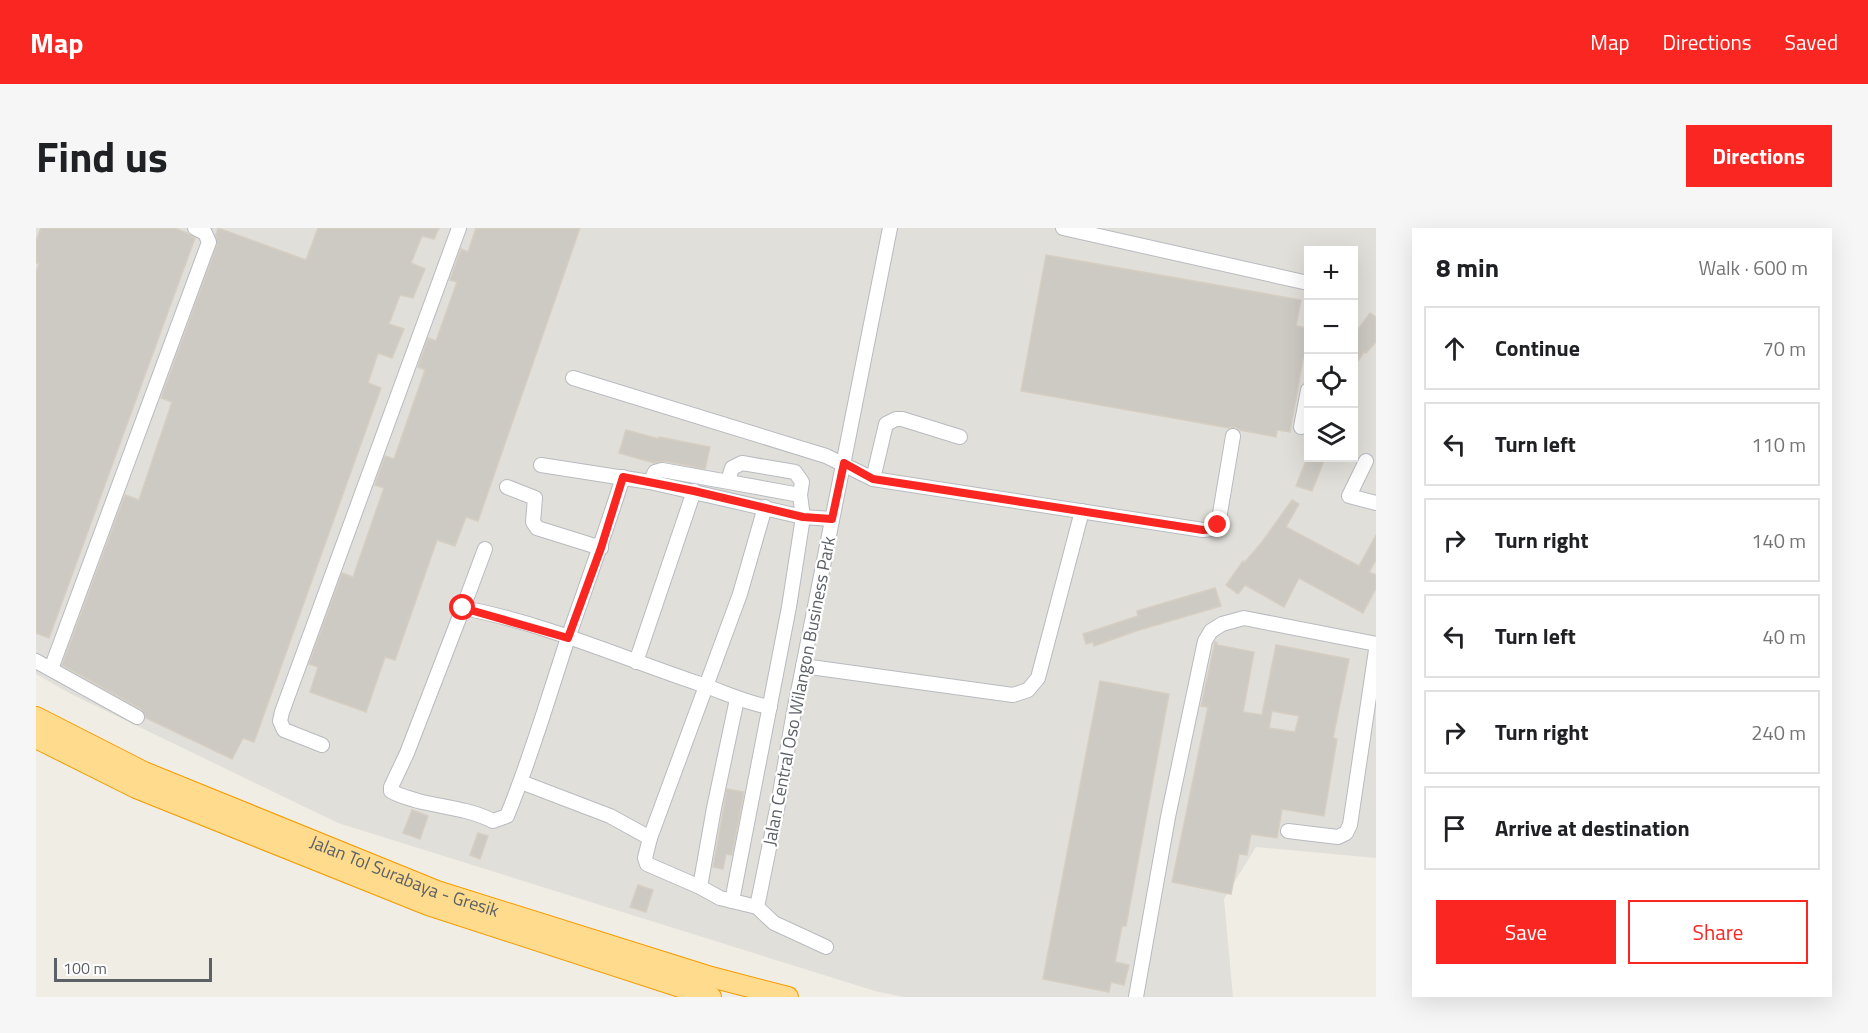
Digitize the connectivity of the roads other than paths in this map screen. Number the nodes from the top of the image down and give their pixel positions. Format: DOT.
graph roads {
  1 [pos="195,228"];
  2 [pos="459,228"];
  3 [pos="890,228"];
  4 [pos="1063,228"];
  5 [pos="1304,282"];
  6 [pos="573,378"];
  7 [pos="1305,408"];
  8 [pos="1301,427"];
  9 [pos="1233,436"];
  10 [pos="960,437"];
  11 [pos="1366,461"];
  12 [pos="844,463"];
  13 [pos="541,465"];
  14 [pos="623,477"];
  15 [pos="873,479"];
  16 [pos="650,482"];
  17 [pos="728,482"];
  18 [pos="507,487"];
  19 [pos="694,491"];
  20 [pos="800,495"];
  21 [pos="1376,503"];
  22 [pos="765,507"];
  23 [pos="1082,511"];
  24 [pos="803,517"];
  25 [pos="832,519"];
  26 [pos="601,548"];
  27 [pos="485,549"];
  28 [pos="463,608"];
  29 [pos="568,638"];
  30 [pos="1376,644"];
  31 [pos="1376,650"];
  32 [pos="36,661"];
  33 [pos="636,662"];
  34 [pos="803,666"];
  35 [pos="51,669"];
  36 [pos="706,686"];
  37 [pos="737,699"];
  38 [pos="770,707"];
  39 [pos="36,717"];
  40 [pos="137,717"];
  41 [pos="36,738"];
  42 [pos="322,745"];
  43 [pos="521,782"];
  44 [pos="1288,831"];
  45 [pos="650,838"];
  46 [pos="700,887"];
  47 [pos="732,901"];
  48 [pos="757,908"];
  49 [pos="826,947"];
  50 [pos="711,997"];
  51 [pos="788,997"];
  52 [pos="1136,997"];
  1 -- 35 [label="lane"];
  2 -- 42 [label="lane"];
  3 -- 12 [label="lane, Jalan Central Oso Wilangon Business Park"];
  4 -- 5 [label="lane"];
  6 -- 12 [label="lane"];
  7 -- 8 [label="lane"];
  9 -- 23 [label="lane"];
  10 -- 15 [label="lane"];
  11 -- 21 [label="lane"];
  12 -- 15 [label="lane"];
  12 -- 25 [label="lane, Jalan Central Oso Wilangon Business Park"];
  13 -- 14 [label="lane"];
  14 -- 16 [label="lane"];
  14 -- 26 [label="lane"];
  15 -- 23 [label="lane"];
  16 -- 17 [label="lane"];
  16 -- 19 [label="lane"];
  17 -- 20 [label="lane"];
  17 -- 20 [label="lane"];
  18 -- 26 [label="lane"];
  19 -- 22 [label="lane"];
  19 -- 33 [label="lane"];
  20 -- 24 [label="lane"];
  22 -- 24 [label="lane"];
  22 -- 36 [label="lane"];
  23 -- 34 [label="lane"];
  24 -- 25 [label="lane"];
  24 -- 38 [label="lane"];
  25 -- 34 [label="lane, Jalan Central Oso Wilangon Business Park"];
  26 -- 29 [label="lane"];
  27 -- 28 [label="lane"];
  28 -- 29 [label="lane"];
  28 -- 43 [label="lane"];
  29 -- 33 [label="lane"];
  29 -- 43 [label="lane"];
  30 -- 52 [label="lane"];
  31 -- 44 [label="lane"];
  32 -- 35 [label="lane"];
  33 -- 36 [label="lane"];
  34 -- 48 [label="lane, Jalan Central Oso Wilangon Business Park"];
  35 -- 40 [label="lane"];
  36 -- 37 [label="lane"];
  36 -- 45 [label="lane"];
  37 -- 38 [label="lane"];
  37 -- 46 [label="lane"];
  38 -- 47 [label="lane"];
  39 -- 51 [label="highway, Jalan Tol Surabaya - Gresik"];
  41 -- 50 [label="highway, Jalan Tol Surabaya - Gresik"];
  43 -- 45 [label="lane"];
  45 -- 46 [label="lane"];
  46 -- 47 [label="lane"];
  47 -- 48 [label="lane"];
  48 -- 49 [label="lane"];
}
